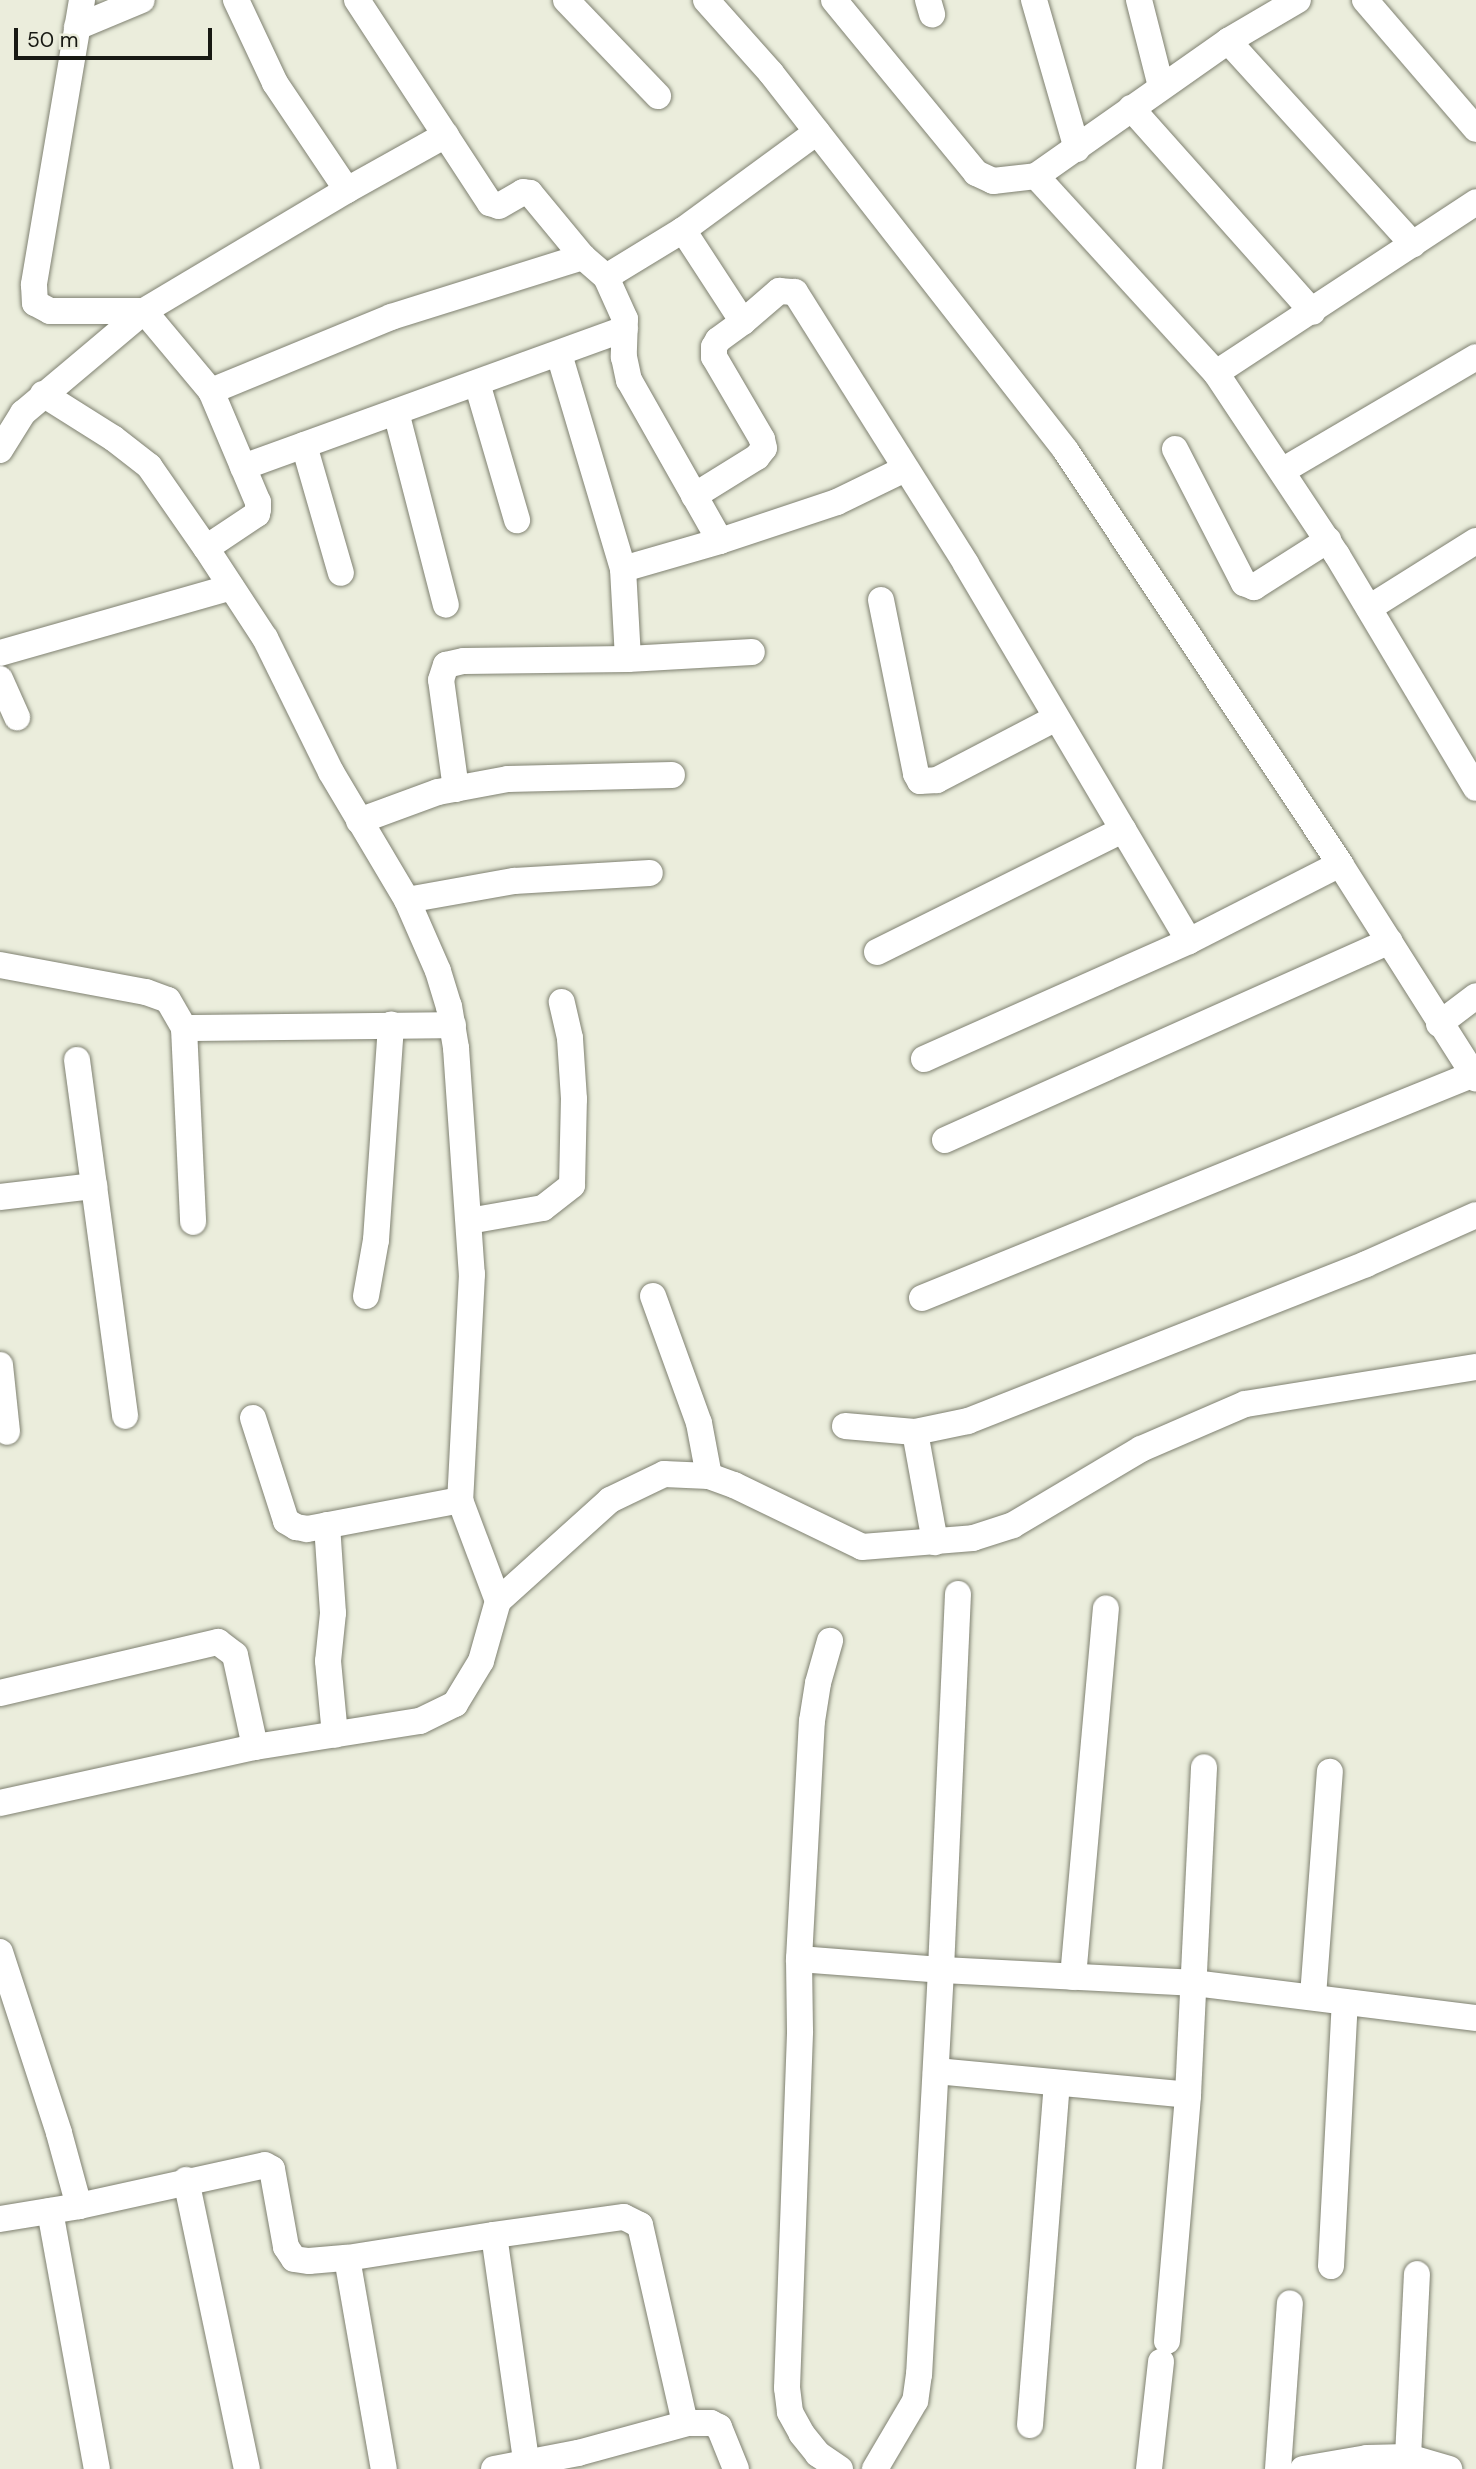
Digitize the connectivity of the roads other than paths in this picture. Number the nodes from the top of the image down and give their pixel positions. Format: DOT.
graph roads {
  1 [pos="82,0"];
  2 [pos="142,0"];
  3 [pos="236,0"];
  4 [pos="357,0"];
  5 [pos="566,0"];
  6 [pos="706,0"];
  7 [pos="834,0"];
  8 [pos="1034,0"];
  9 [pos="1139,0"];
  10 [pos="1298,0"];
  11 [pos="1365,0"];
  12 [pos="77,27"];
  13 [pos="1228,41"];
  14 [pos="1161,86"];
  15 [pos="658,96"];
  16 [pos="1131,108"];
  17 [pos="1476,129"];
  18 [pos="817,132"];
  19 [pos="446,135"];
  20 [pos="1077,149"];
  21 [pos="1036,176"];
  22 [pos="347,190"];
  23 [pos="1476,202"];
  24 [pos="683,230"];
  25 [pos="1413,244"];
  26 [pos="583,257"];
  27 [pos="606,277"];
  28 [pos="144,311"];
  29 [pos="1313,312"];
  30 [pos="743,322"];
  31 [pos="625,329"];
  32 [pos="559,354"];
  33 [pos="1474,362"];
  34 [pos="1216,373"];
  35 [pos="477,383"];
  36 [pos="211,391"];
  37 [pos="43,394"];
  38 [pos="396,412"];
  39 [pos="304,445"];
  40 [pos="1175,449"];
  41 [pos="0,450"];
  42 [pos="243,467"];
  43 [pos="905,469"];
  44 [pos="1282,471"];
  45 [pos="694,496"];
  46 [pos="517,520"];
  47 [pos="1328,540"];
  48 [pos="720,541"];
  49 [pos="1476,541"];
  50 [pos="206,548"];
  51 [pos="623,569"];
  52 [pos="341,573"];
  53 [pos="231,587"];
  54 [pos="881,600"];
  55 [pos="446,605"];
  56 [pos="1369,608"];
  57 [pos="752,652"];
  58 [pos="0,653"];
  59 [pos="628,659"];
  60 [pos="0,679"];
  61 [pos="17,717"];
  62 [pos="1056,718"];
  63 [pos="672,775"];
  64 [pos="1476,788"];
  65 [pos="456,789"];
  66 [pos="359,821"];
  67 [pos="1123,830"];
  68 [pos="1340,864"];
  69 [pos="650,873"];
  70 [pos="407,900"];
  71 [pos="1189,941"];
  72 [pos="1390,941"];
  73 [pos="877,952"];
  74 [pos="0,965"];
  75 [pos="1476,996"];
  76 [pos="562,1002"];
  77 [pos="451,1016"];
  78 [pos="1439,1024"];
  79 [pos="391,1025"];
  80 [pos="184,1028"];
  81 [pos="923,1059"];
  82 [pos="77,1060"];
  83 [pos="1475,1076"];
  84 [pos="945,1140"];
  85 [pos="94,1186"];
  86 [pos="0,1197"];
  87 [pos="1476,1216"];
  88 [pos="469,1221"];
  89 [pos="193,1222"];
  90 [pos="366,1296"];
  91 [pos="653,1296"];
  92 [pos="922,1298"];
  93 [pos="1476,1367"];
  94 [pos="1,1381"];
  95 [pos="125,1416"];
  96 [pos="253,1418"];
  97 [pos="845,1426"];
  98 [pos="7,1432"];
  99 [pos="915,1432"];
  100 [pos="709,1476"];
  101 [pos="460,1500"];
  102 [pos="327,1525"];
  103 [pos="935,1542"];
  104 [pos="958,1594"];
  105 [pos="498,1601"];
  106 [pos="1106,1608"];
  107 [pos="830,1641"];
  108 [pos="0,1693"];
  109 [pos="335,1735"];
  110 [pos="255,1747"];
  111 [pos="1204,1767"];
  112 [pos="1330,1772"];
  113 [pos="0,1802"];
  114 [pos="0,1952"];
  115 [pos="799,1959"];
  116 [pos="941,1970"];
  117 [pos="1073,1977"];
  118 [pos="1194,1983"];
  119 [pos="1313,1996"];
  120 [pos="1345,2002"];
  121 [pos="1476,2018"];
  122 [pos="936,2071"];
  123 [pos="1057,2083"];
  124 [pos="1188,2095"];
  125 [pos="186,2180"];
  126 [pos="79,2206"];
  127 [pos="50,2211"];
  128 [pos="0,2219"];
  129 [pos="494,2235"];
  130 [pos="347,2258"];
  131 [pos="1331,2266"];
  132 [pos="1418,2274"];
  133 [pos="1290,2303"];
  134 [pos="688,2423"];
  135 [pos="1030,2426"];
  136 [pos="1408,2457"];
  137 [pos="526,2461"];
  138 [pos="581,2461"];
  139 [pos="97,2469"];
  140 [pos="247,2469"];
  141 [pos="384,2469"];
  142 [pos="494,2469"];
  143 [pos="736,2469"];
  144 [pos="840,2469"];
  145 [pos="875,2469"];
  146 [pos="1149,2469"];
  147 [pos="1279,2469"];
  148 [pos="1303,2469"];
  149 [pos="1449,2469"];
  1 -- 12 [label="street"];
  2 -- 12 [label="street"];
  3 -- 22 [label="street"];
  4 -- 19 [label="street"];
  5 -- 15 [label="street"];
  6 -- 18 [label="street"];
  7 -- 21 [label="street"];
  8 -- 20 [label="street"];
  9 -- 14 [label="street"];
  10 -- 13 [label="street"];
  11 -- 17 [label="street"];
  12 -- 28 [label="street"];
  13 -- 14 [label="street"];
  13 -- 25 [label="street"];
  14 -- 16 [label="street"];
  16 -- 20 [label="street"];
  16 -- 29 [label="street"];
  18 -- 24 [label="street"];
  18 -- 68 [label="street"];
  19 -- 22 [label="street"];
  19 -- 26 [label="street"];
  20 -- 21 [label="street"];
  21 -- 34 [label="street"];
  22 -- 28 [label="street"];
  23 -- 25 [label="street"];
  24 -- 27 [label="street"];
  24 -- 30 [label="street"];
  25 -- 29 [label="street"];
  26 -- 27 [label="street"];
  26 -- 36 [label="street"];
  27 -- 31 [label="street"];
  28 -- 36 [label="street"];
  28 -- 37 [label="street"];
  29 -- 34 [label="street"];
  30 -- 43 [label="street"];
  30 -- 45 [label="street"];
  31 -- 32 [label="street"];
  31 -- 45 [label="street"];
  32 -- 35 [label="street"];
  32 -- 51 [label="street"];
  33 -- 44 [label="street"];
  34 -- 44 [label="street"];
  35 -- 38 [label="street"];
  35 -- 46 [label="street"];
  36 -- 42 [label="street"];
  37 -- 41 [label="street"];
  37 -- 50 [label="street"];
  38 -- 39 [label="street"];
  38 -- 55 [label="street"];
  39 -- 42 [label="street"];
  39 -- 52 [label="street"];
  40 -- 47 [label="street"];
  42 -- 50 [label="street"];
  43 -- 48 [label="street"];
  43 -- 62 [label="street"];
  44 -- 47 [label="street"];
  45 -- 48 [label="street"];
  47 -- 56 [label="street"];
  48 -- 51 [label="street"];
  49 -- 56 [label="street"];
  50 -- 53 [label="street"];
  51 -- 59 [label="street"];
  53 -- 58 [label="street"];
  53 -- 66 [label="street"];
  54 -- 62 [label="street"];
  56 -- 64 [label="street"];
  57 -- 59 [label="street"];
  59 -- 65 [label="street"];
  60 -- 61 [label="street"];
  62 -- 67 [label="street"];
  63 -- 65 [label="street"];
  65 -- 66 [label="street"];
  66 -- 70 [label="street"];
  67 -- 71 [label="street"];
  67 -- 73 [label="street"];
  68 -- 71 [label="street"];
  68 -- 72 [label="street"];
  69 -- 70 [label="street"];
  70 -- 77 [label="street"];
  71 -- 81 [label="street"];
  72 -- 78 [label="street"];
  72 -- 84 [label="street"];
  74 -- 80 [label="street"];
  75 -- 78 [label="street"];
  76 -- 88 [label="street"];
  77 -- 79 [label="street"];
  77 -- 88 [label="street"];
  78 -- 83 [label="street"];
  79 -- 80 [label="street"];
  79 -- 90 [label="street"];
  80 -- 89 [label="street"];
  82 -- 85 [label="street"];
  83 -- 92 [label="street"];
  85 -- 86 [label="street"];
  85 -- 95 [label="street"];
  87 -- 99 [label="street"];
  88 -- 101 [label="street"];
  91 -- 100 [label="street"];
  93 -- 103 [label="street"];
  94 -- 98 [label="street"];
  96 -- 102 [label="street"];
  97 -- 99 [label="street"];
  99 -- 103 [label="street"];
  100 -- 103 [label="street"];
  100 -- 105 [label="street"];
  101 -- 102 [label="street"];
  101 -- 105 [label="street"];
  102 -- 109 [label="street"];
  104 -- 116 [label="street"];
  105 -- 109 [label="street"];
  106 -- 117 [label="street"];
  107 -- 115 [label="street"];
  108 -- 110 [label="street"];
  109 -- 110 [label="street"];
  110 -- 113 [label="street"];
  111 -- 118 [label="street"];
  112 -- 119 [label="street"];
  114 -- 126 [label="street"];
  115 -- 116 [label="street"];
  115 -- 144 [label="street"];
  116 -- 117 [label="street"];
  116 -- 122 [label="street"];
  117 -- 118 [label="street"];
  118 -- 119 [label="street"];
  118 -- 124 [label="street"];
  119 -- 120 [label="street"];
  120 -- 121 [label="street"];
  120 -- 131 [label="street"];
  122 -- 123 [label="street"];
  122 -- 145 [label="street"];
  123 -- 124 [label="street"];
  123 -- 135 [label="street"];
  124 -- 146 [label="street"];
  125 -- 126 [label="street"];
  125 -- 130 [label="street"];
  125 -- 140 [label="street"];
  126 -- 127 [label="street"];
  127 -- 128 [label="street"];
  127 -- 139 [label="street"];
  129 -- 130 [label="street"];
  129 -- 134 [label="street"];
  129 -- 137 [label="street"];
  130 -- 141 [label="street"];
  132 -- 136 [label="street"];
  133 -- 147 [label="street"];
  134 -- 138 [label="street"];
  134 -- 143 [label="street"];
  136 -- 148 [label="street"];
  136 -- 149 [label="street"];
  137 -- 138 [label="street"];
  137 -- 142 [label="street"];
}
